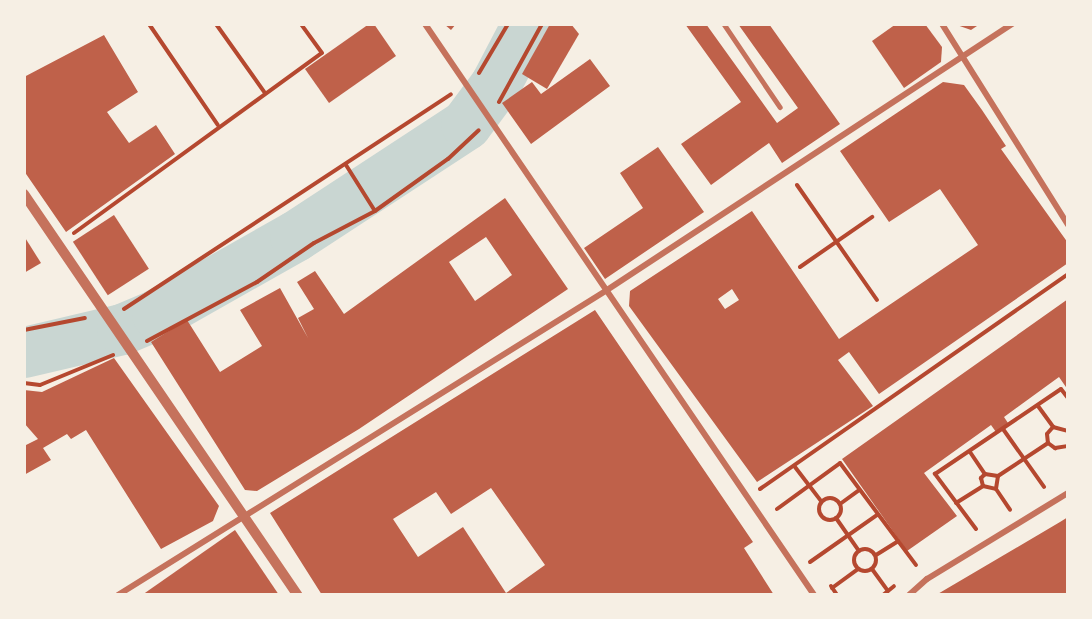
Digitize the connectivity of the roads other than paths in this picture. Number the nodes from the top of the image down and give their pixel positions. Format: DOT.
graph roads {
  1 [pos="425,24"];
  2 [pos="724,24"];
  3 [pos="942,24"];
  4 [pos="1012,24"];
  5 [pos="964,57"];
  6 [pos="780,107"];
  7 [pos="24,194"];
  8 [pos="1068,225"];
  9 [pos="607,290"];
  10 [pos="1068,494"];
  11 [pos="242,514"];
  12 [pos="118,595"];
  13 [pos="298,595"];
  14 [pos="814,595"];
  15 [pos="909,595"];
  1 -- 9 [label="street"];
  2 -- 6 [label="lane"];
  3 -- 5 [label="street"];
  4 -- 5 [label="street"];
  5 -- 8 [label="street"];
  5 -- 9 [label="street"];
  7 -- 11 [label="street"];
  9 -- 11 [label="street"];
  9 -- 14 [label="street"];
  10 -- 15 [label="street"];
  11 -- 12 [label="street"];
  11 -- 13 [label="street"];
}
